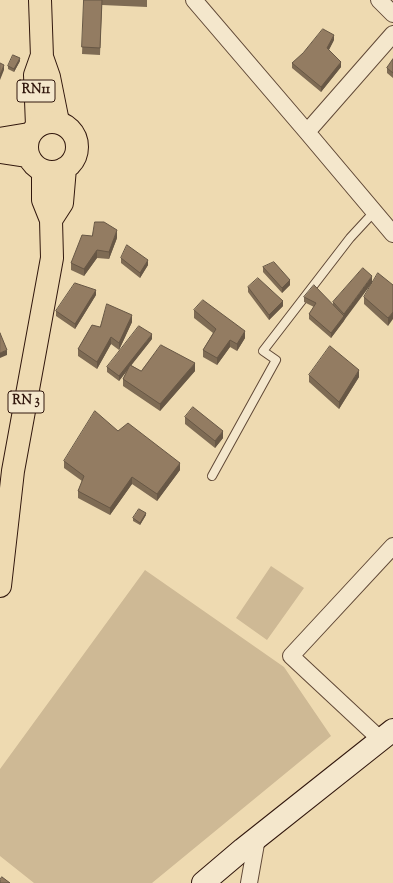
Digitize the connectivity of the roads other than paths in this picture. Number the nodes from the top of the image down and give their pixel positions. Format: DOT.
graph roads {
  1 [pos="40,0"];
  2 [pos="194,0"];
  3 [pos="378,0"];
  4 [pos="393,14"];
  5 [pos="393,34"];
  6 [pos="41,127"];
  7 [pos="308,132"];
  8 [pos="0,139"];
  9 [pos="0,152"];
  10 [pos="35,164"];
  11 [pos="64,168"];
  12 [pos="374,212"];
  13 [pos="51,220"];
  14 [pos="393,234"];
  15 [pos="212,476"];
  16 [pos="393,546"];
  17 [pos="0,586"];
  18 [pos="387,734"];
  19 [pos="257,838"];
  20 [pos="203,883"];
  21 [pos="249,883"];
  1 -- 6 [label="main road, RN11"];
  2 -- 7 [label="street"];
  3 -- 4 [label="street"];
  5 -- 7 [label="street"];
  6 -- 8 [label="main road"];
  6 -- 10 [label="main road, RN 3"];
  6 -- 11 [label="main road"];
  7 -- 12 [label="street"];
  9 -- 10 [label="main road"];
  10 -- 11 [label="main road"];
  10 -- 13 [label="main road, RN 3"];
  11 -- 13 [label="main road"];
  12 -- 14 [label="street"];
  12 -- 15 [label="lane"];
  13 -- 17 [label="main road, RN 3"];
  16 -- 18 [label="street"];
  18 -- 19 [label="main road"];
  19 -- 20 [label="main road"];
  19 -- 21 [label="street"];
}
